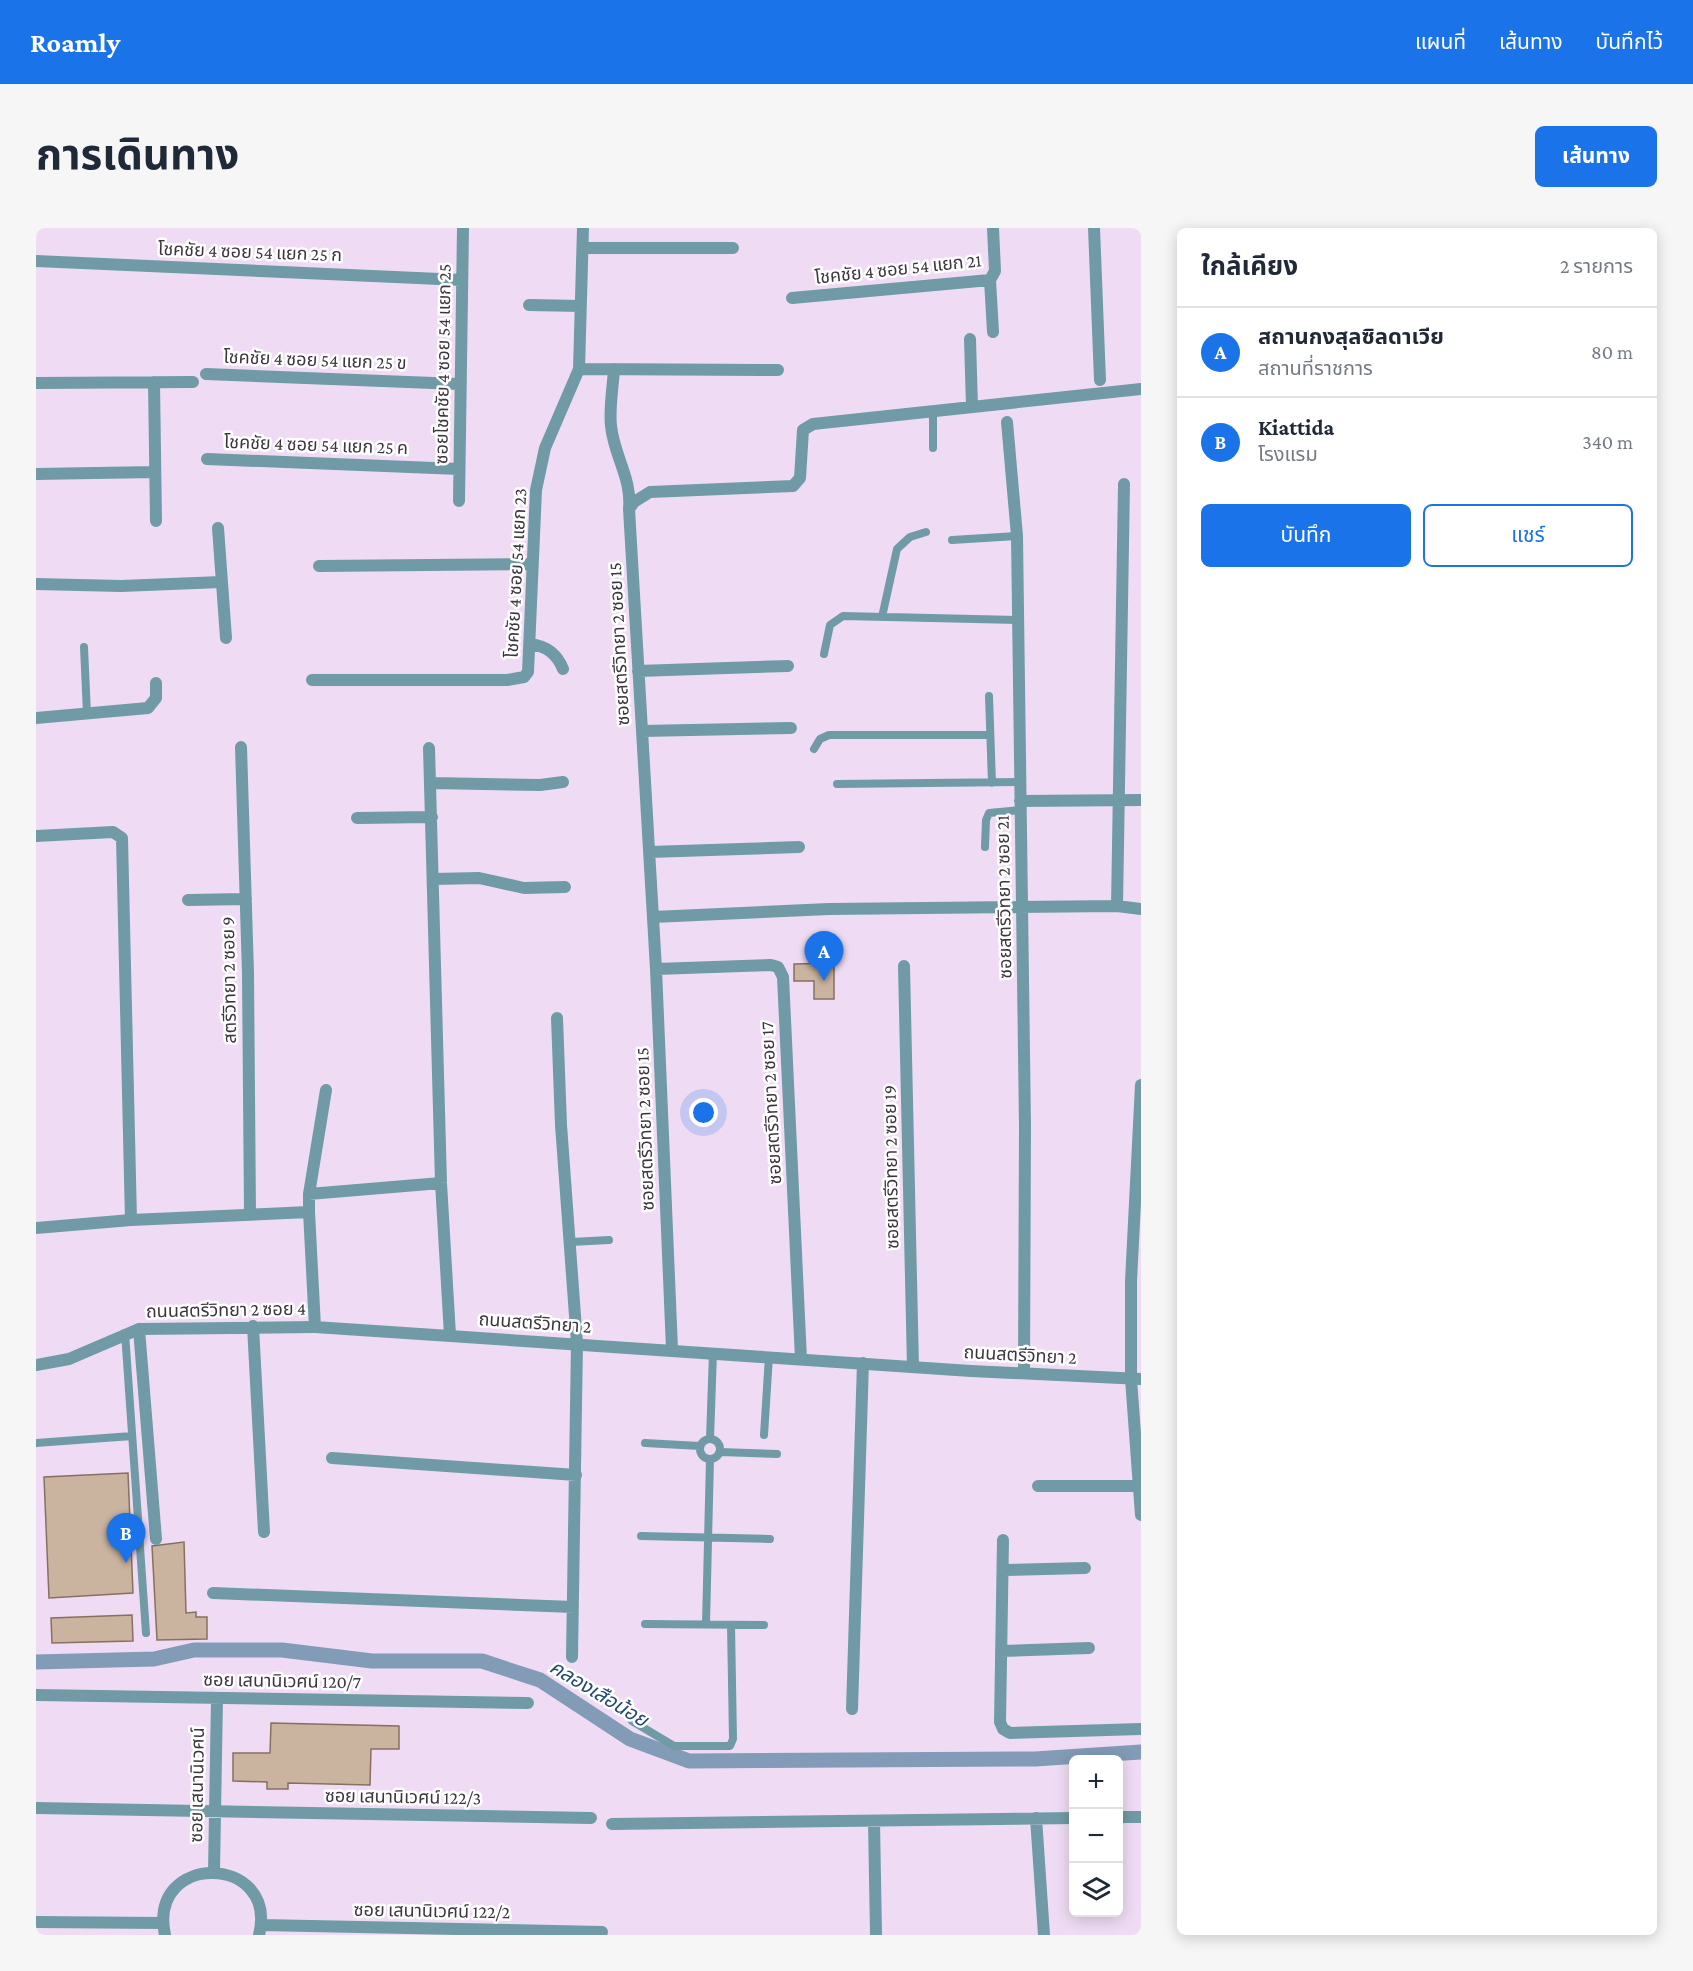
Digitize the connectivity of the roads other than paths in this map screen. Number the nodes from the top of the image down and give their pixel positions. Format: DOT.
graph roads {
  1 [pos="463,228"];
  2 [pos="583,228"];
  3 [pos="993,228"];
  4 [pos="1094,228"];
  5 [pos="583,248"];
  6 [pos="733,248"];
  7 [pos="36,261"];
  8 [pos="462,280"];
  9 [pos="990,280"];
  10 [pos="792,298"];
  11 [pos="529,306"];
  12 [pos="581,306"];
  13 [pos="993,332"];
  14 [pos="970,339"];
  15 [pos="579,369"];
  16 [pos="615,369"];
  17 [pos="778,370"];
  18 [pos="206,374"];
  19 [pos="1100,380"];
  20 [pos="154,382"];
  21 [pos="193,382"];
  22 [pos="36,383"];
  23 [pos="459,384"];
  24 [pos="1141,389"];
  25 [pos="972,407"];
  26 [pos="933,411"];
  27 [pos="1007,422"];
  28 [pos="933,448"];
  29 [pos="207,459"];
  30 [pos="459,469"];
  31 [pos="155,472"];
  32 [pos="36,474"];
  33 [pos="1124,484"];
  34 [pos="459,501"];
  35 [pos="629,508"];
  36 [pos="156,521"];
  37 [pos="218,528"];
  38 [pos="926,532"];
  39 [pos="1017,536"];
  40 [pos="952,540"];
  41 [pos="532,564"];
  42 [pos="319,566"];
  43 [pos="221,582"];
  44 [pos="36,584"];
  45 [pos="882,617"];
  46 [pos="1018,621"];
  47 [pos="226,638"];
  48 [pos="530,644"];
  49 [pos="84,647"];
  50 [pos="824,654"];
  51 [pos="788,666"];
  52 [pos="563,669"];
  53 [pos="638,671"];
  54 [pos="312,680"];
  55 [pos="156,683"];
  56 [pos="989,696"];
  57 [pos="87,714"];
  58 [pos="36,718"];
  59 [pos="791,728"];
  60 [pos="642,731"];
  61 [pos="990,735"];
  62 [pos="241,747"];
  63 [pos="429,748"];
  64 [pos="814,749"];
  65 [pos="563,782"];
  66 [pos="1020,782"];
  67 [pos="431,783"];
  68 [pos="992,783"];
  69 [pos="837,784"];
  70 [pos="1141,800"];
  71 [pos="1119,801"];
  72 [pos="1021,806"];
  73 [pos="432,817"];
  74 [pos="357,818"];
  75 [pos="36,836"];
  76 [pos="799,847"];
  77 [pos="985,847"];
  78 [pos="650,852"];
  79 [pos="434,879"];
  80 [pos="565,886"];
  81 [pos="246,898"];
  82 [pos="188,900"];
  83 [pos="1023,906"];
  84 [pos="1117,906"];
  85 [pos="1141,909"];
  86 [pos="653,917"];
  87 [pos="904,966"];
  88 [pos="656,969"];
  89 [pos="557,1018"];
  90 [pos="1141,1085"];
  91 [pos="326,1090"];
  92 [pos="441,1183"];
  93 [pos="309,1194"];
  94 [pos="1138,1200"];
  95 [pos="309,1212"];
  96 [pos="250,1214"];
  97 [pos="131,1220"];
  98 [pos="36,1228"];
  99 [pos="609,1240"];
  100 [pos="571,1242"];
  101 [pos="1136,1281"];
  102 [pos="253,1326"];
  103 [pos="315,1327"];
  104 [pos="139,1329"];
  105 [pos="125,1333"];
  106 [pos="450,1335"];
  107 [pos="578,1343"];
  108 [pos="672,1349"];
  109 [pos="713,1353"];
  110 [pos="769,1356"];
  111 [pos="801,1359"];
  112 [pos="863,1363"];
  113 [pos="36,1365"];
  114 [pos="913,1367"];
  115 [pos="1024,1373"];
  116 [pos="1136,1379"];
  117 [pos="764,1435"];
  118 [pos="132,1436"];
  119 [pos="710,1438"];
  120 [pos="36,1443"];
  121 [pos="645,1443"];
  122 [pos="700,1446"];
  123 [pos="720,1452"];
  124 [pos="777,1454"];
  125 [pos="332,1458"];
  126 [pos="711,1459"];
  127 [pos="576,1475"];
  128 [pos="1038,1486"];
  129 [pos="1139,1486"];
  130 [pos="1141,1515"];
  131 [pos="264,1532"];
  132 [pos="641,1536"];
  133 [pos="706,1538"];
  134 [pos="156,1539"];
  135 [pos="770,1539"];
  136 [pos="1004,1540"];
  137 [pos="1085,1568"];
  138 [pos="1003,1570"];
  139 [pos="213,1593"];
  140 [pos="573,1606"];
  141 [pos="645,1624"];
  142 [pos="706,1624"];
  143 [pos="731,1625"];
  144 [pos="764,1625"];
  145 [pos="146,1633"];
  146 [pos="1089,1648"];
  147 [pos="1001,1651"];
  148 [pos="572,1657"];
  149 [pos="36,1695"];
  150 [pos="217,1698"];
  151 [pos="528,1703"];
  152 [pos="852,1709"];
  153 [pos="632,1721"];
  154 [pos="1141,1729"];
  155 [pos="36,1808"];
  156 [pos="214,1811"];
  157 [pos="1123,1817"];
  158 [pos="1141,1817"];
  159 [pos="591,1818"];
  160 [pos="1036,1818"];
  161 [pos="1069,1818"];
  162 [pos="874,1821"];
  163 [pos="612,1824"];
  164 [pos="214,1872"];
  165 [pos="36,1922"];
  166 [pos="164,1929"];
  167 [pos="260,1930"];
  168 [pos="602,1932"];
  169 [pos="876,1935"];
  170 [pos="1044,1935"];
  1 -- 8 [label="street, ซอยโชคชัย 4 ซอย 54 แยก 25"];
  2 -- 5 [label="street, โชคชัย 4 ซอย 54 แยก 23"];
  3 -- 9 [label="street, โชคชัย 4 ซอย 54 แยก 21"];
  4 -- 19 [label="street"];
  5 -- 6 [label="street"];
  5 -- 12 [label="street, โชคชัย 4 ซอย 54 แยก 23"];
  7 -- 8 [label="street, โชคชัย 4 ซอย 54 แยก 25 ก"];
  8 -- 23 [label="street, ซอยโชคชัย 4 ซอย 54 แยก 25"];
  9 -- 10 [label="street, โชคชัย 4 ซอย 54 แยก 21"];
  9 -- 13 [label="street"];
  11 -- 12 [label="street"];
  12 -- 15 [label="street, โชคชัย 4 ซอย 54 แยก 23"];
  14 -- 25 [label="street"];
  15 -- 16 [label="street"];
  15 -- 41 [label="street, โชคชัย 4 ซอย 54 แยก 23"];
  16 -- 17 [label="street"];
  16 -- 35 [label="street, ซอยสตรีวิทยา 2 ซอย 15"];
  18 -- 23 [label="street, โชคชัย 4 ซอย 54 แยก 25 ข"];
  20 -- 21 [label="street"];
  20 -- 22 [label="street"];
  20 -- 31 [label="street"];
  23 -- 30 [label="street, ซอยโชคชัย 4 ซอย 54 แยก 25"];
  24 -- 25 [label="street"];
  25 -- 26 [label="street"];
  26 -- 28 [label="lane"];
  26 -- 35 [label="street"];
  27 -- 39 [label="street, ซอยสตรีวิทยา 2 ซอย 21"];
  29 -- 30 [label="street, โชคชัย 4 ซอย 54 แยก 25 ค"];
  30 -- 34 [label="street, ซอยโชคชัย 4 ซอย 54 แยก 25"];
  31 -- 32 [label="street"];
  31 -- 36 [label="street"];
  33 -- 71 [label="street"];
  35 -- 53 [label="street, ซอยสตรีวิทยา 2 ซอย 15"];
  37 -- 43 [label="street"];
  38 -- 45 [label="lane"];
  39 -- 40 [label="lane"];
  39 -- 46 [label="street, ซอยสตรีวิทยา 2 ซอย 21"];
  41 -- 42 [label="street"];
  41 -- 48 [label="street, โชคชัย 4 ซอย 54 แยก 23"];
  43 -- 44 [label="street"];
  43 -- 47 [label="street"];
  45 -- 46 [label="lane"];
  45 -- 50 [label="lane"];
  46 -- 66 [label="street, ซอยสตรีวิทยา 2 ซอย 21"];
  48 -- 52 [label="street"];
  48 -- 54 [label="street, โชคชัย 4 ซอย 54 แยก 23"];
  49 -- 57 [label="lane"];
  51 -- 53 [label="street"];
  53 -- 60 [label="street, ซอยสตรีวิทยา 2 ซอย 15"];
  55 -- 57 [label="street"];
  56 -- 61 [label="lane"];
  57 -- 58 [label="street"];
  59 -- 60 [label="street"];
  60 -- 78 [label="street, ซอยสตรีวิทยา 2 ซอย 15"];
  61 -- 64 [label="lane"];
  61 -- 68 [label="lane"];
  62 -- 81 [label="street, สตรีวิทยา 2 ซอย 9"];
  63 -- 67 [label="street"];
  65 -- 67 [label="street"];
  66 -- 68 [label="lane"];
  66 -- 72 [label="street, ซอยสตรีวิทยา 2 ซอย 21"];
  67 -- 73 [label="street"];
  68 -- 69 [label="lane"];
  70 -- 71 [label="street"];
  71 -- 72 [label="street"];
  71 -- 84 [label="street"];
  72 -- 77 [label="lane"];
  72 -- 83 [label="street, ซอยสตรีวิทยา 2 ซอย 21"];
  73 -- 74 [label="street"];
  73 -- 79 [label="street"];
  75 -- 97 [label="street"];
  76 -- 78 [label="street"];
  78 -- 86 [label="street, ซอยสตรีวิทยา 2 ซอย 15"];
  79 -- 80 [label="street"];
  79 -- 92 [label="street"];
  81 -- 82 [label="street"];
  81 -- 96 [label="street, สตรีวิทยา 2 ซอย 9"];
  83 -- 84 [label="street"];
  83 -- 86 [label="street"];
  83 -- 115 [label="street, ซอยสตรีวิทยา 2 ซอย 21"];
  84 -- 85 [label="street"];
  86 -- 88 [label="street, ซอยสตรีวิทยา 2 ซอย 15"];
  87 -- 114 [label="street, ซอยสตรีวิทยา 2 ซอย 19"];
  88 -- 108 [label="street, ซอยสตรีวิทยา 2 ซอย 15"];
  88 -- 111 [label="street, ซอยสตรีวิทยา 2 ซอย 17"];
  89 -- 100 [label="street"];
  90 -- 94 [label="street"];
  91 -- 93 [label="street"];
  92 -- 93 [label="street"];
  92 -- 106 [label="street"];
  93 -- 95 [label="street"];
  94 -- 101 [label="street"];
  95 -- 96 [label="street"];
  95 -- 103 [label="street"];
  96 -- 97 [label="street"];
  97 -- 98 [label="street"];
  99 -- 100 [label="lane"];
  100 -- 107 [label="street"];
  101 -- 116 [label="street"];
  102 -- 103 [label="street, ถนนสตรีวิทยา 2 ซอย 4"];
  102 -- 104 [label="street, ถนนสตรีวิทยา 2 ซอย 4"];
  102 -- 131 [label="street"];
  103 -- 106 [label="street, ถนนสตรีวิทยา 2"];
  104 -- 105 [label="street, ถนนสตรีวิทยา 2 ซอย 4"];
  104 -- 134 [label="street"];
  105 -- 113 [label="street, ถนนสตรีวิทยา 2 ซอย 4"];
  105 -- 118 [label="lane"];
  106 -- 107 [label="street, ถนนสตรีวิทยา 2"];
  107 -- 108 [label="street, ถนนสตรีวิทยา 2"];
  107 -- 127 [label="street"];
  108 -- 109 [label="street, ถนนสตรีวิทยา 2"];
  109 -- 110 [label="street, ถนนสตรีวิทยา 2"];
  109 -- 119 [label="lane"];
  110 -- 111 [label="street, ถนนสตรีวิทยา 2"];
  110 -- 117 [label="lane"];
  111 -- 112 [label="street, ถนนสตรีวิทยา 2"];
  112 -- 114 [label="street, ถนนสตรีวิทยา 2"];
  112 -- 152 [label="street"];
  114 -- 115 [label="street, ถนนสตรีวิทยา 2"];
  115 -- 116 [label="street, ถนนสตรีวิทยา 2"];
  116 -- 129 [label="street"];
  118 -- 120 [label="lane"];
  118 -- 145 [label="lane"];
  119 -- 122 [label="lane"];
  119 -- 123 [label="lane"];
  121 -- 122 [label="lane"];
  122 -- 126 [label="lane"];
  123 -- 124 [label="lane"];
  123 -- 126 [label="lane"];
  125 -- 127 [label="street"];
  126 -- 133 [label="lane"];
  127 -- 140 [label="street"];
  128 -- 129 [label="street"];
  129 -- 130 [label="street"];
  132 -- 133 [label="lane"];
  133 -- 135 [label="lane"];
  133 -- 142 [label="lane"];
  136 -- 138 [label="street"];
  137 -- 138 [label="street"];
  138 -- 147 [label="street"];
  139 -- 140 [label="street"];
  140 -- 148 [label="street"];
  141 -- 142 [label="lane"];
  142 -- 143 [label="lane"];
  143 -- 144 [label="lane"];
  143 -- 153 [label="lane"];
  146 -- 147 [label="street"];
  147 -- 154 [label="street"];
  149 -- 150 [label="street, ซอย เสนานิเวศน์ 120/7"];
  150 -- 151 [label="street, ซอย เสนานิเวศน์ 120/7"];
  150 -- 156 [label="street, ซอย เสนานิเวศน์"];
  155 -- 156 [label="street, ซอย เสนานิเวศน์ 122/3"];
  156 -- 159 [label="street, ซอย เสนานิเวศน์ 122/3"];
  156 -- 164 [label="street, ซอย เสนานิเวศน์"];
  157 -- 158 [label="street"];
  160 -- 161 [label="street"];
  160 -- 162 [label="street"];
  160 -- 170 [label="street"];
  162 -- 163 [label="street"];
  162 -- 169 [label="street"];
  164 -- 166 [label="street"];
  164 -- 167 [label="street"];
  165 -- 166 [label="street"];
  167 -- 168 [label="street, ซอย เสนานิเวศน์ 122/2"];
}
